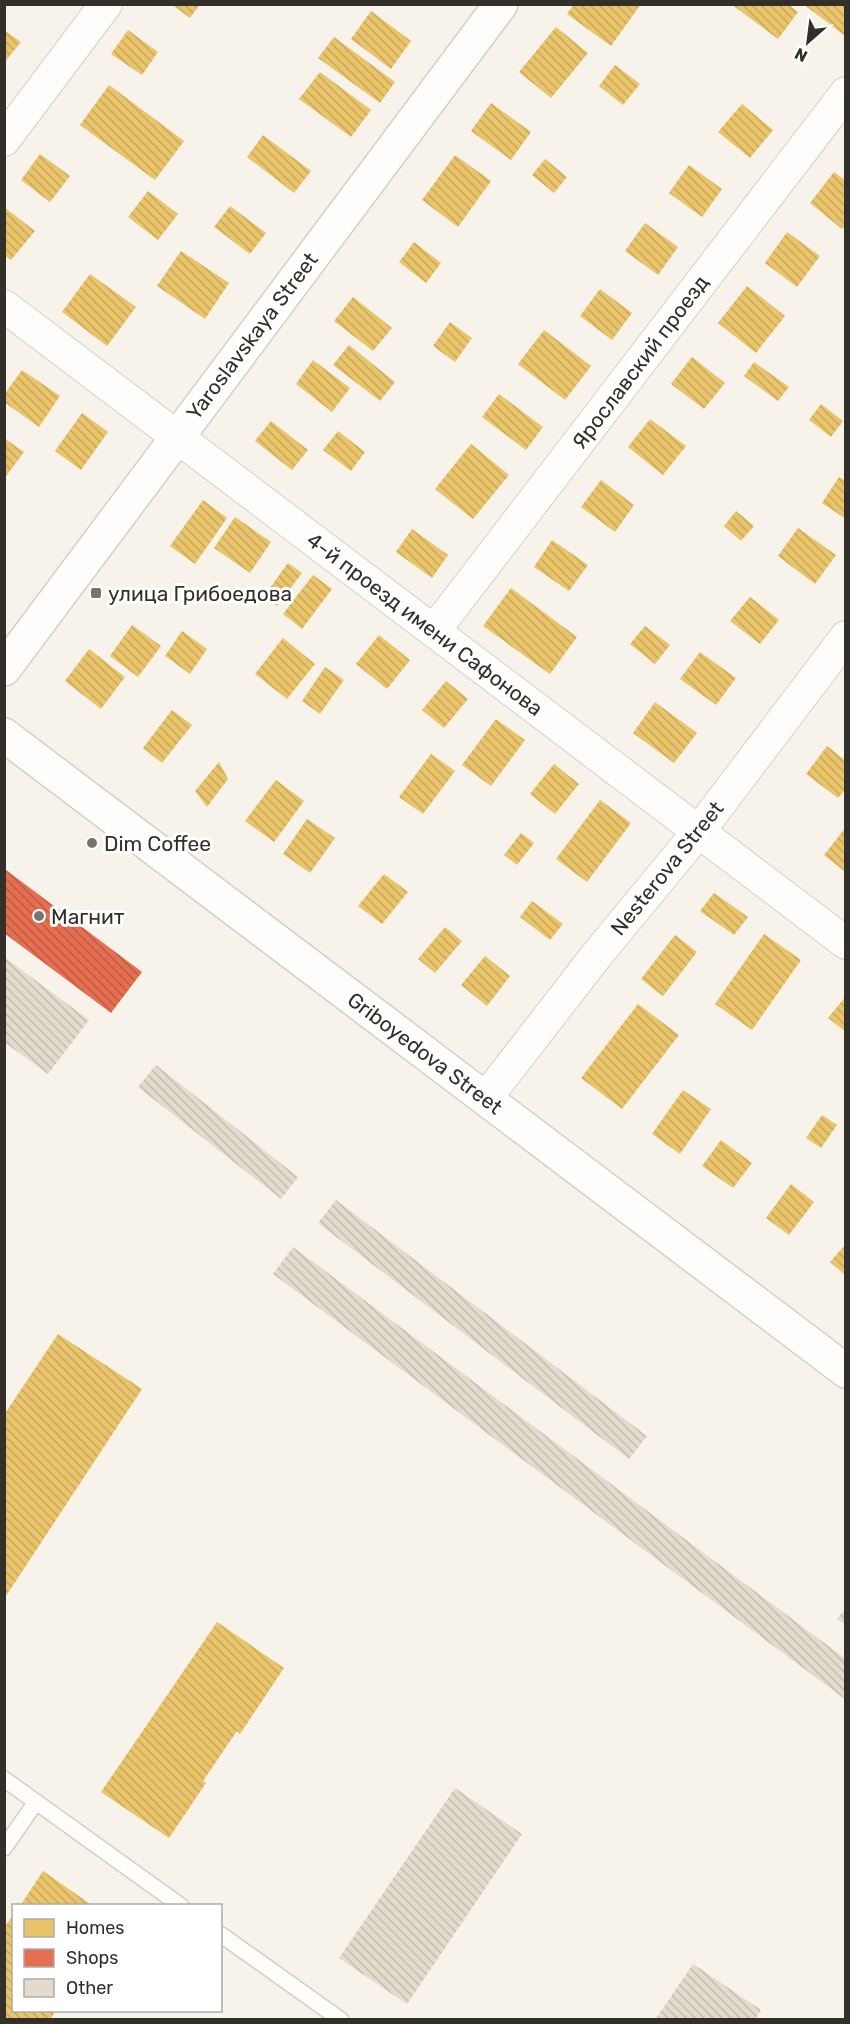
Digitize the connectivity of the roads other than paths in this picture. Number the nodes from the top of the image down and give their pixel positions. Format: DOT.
graph roads {
  1 [pos="106,4"];
  2 [pos="501,4"];
  3 [pos="846,93"];
  4 [pos="4,140"];
  5 [pos="4,306"];
  6 [pos="177,436"];
  7 [pos="434,631"];
  8 [pos="846,637"];
  9 [pos="4,669"];
  10 [pos="4,735"];
  11 [pos="699,831"];
  12 [pos="846,943"];
  13 [pos="486,1098"];
  14 [pos="846,1371"];
  15 [pos="4,1779"];
  16 [pos="36,1802"];
  17 [pos="4,1848"];
  18 [pos="180,1904"];
  19 [pos="222,1935"];
  20 [pos="341,2019"];
  1 -- 4 [label="street"];
  2 -- 6 [label="street, Yaroslavskaya Street"];
  3 -- 7 [label="street, Ярославский проезд"];
  5 -- 6 [label="street, 4-й проезд имени Сафонова"];
  6 -- 7 [label="street, 4-й проезд имени Сафонова"];
  6 -- 9 [label="street, Yaroslavskaya Street"];
  7 -- 11 [label="street, 4-й проезд имени Сафонова"];
  8 -- 11 [label="street, Nesterova Street"];
  10 -- 13 [label="street, Griboyedova Street"];
  11 -- 12 [label="street, 4-й проезд имени Сафонова"];
  11 -- 13 [label="street, Nesterova Street"];
  13 -- 14 [label="street, Griboyedova Street"];
  15 -- 16 [label="lane"];
  16 -- 17 [label="lane"];
  16 -- 18 [label="lane"];
  19 -- 20 [label="lane"];
}
